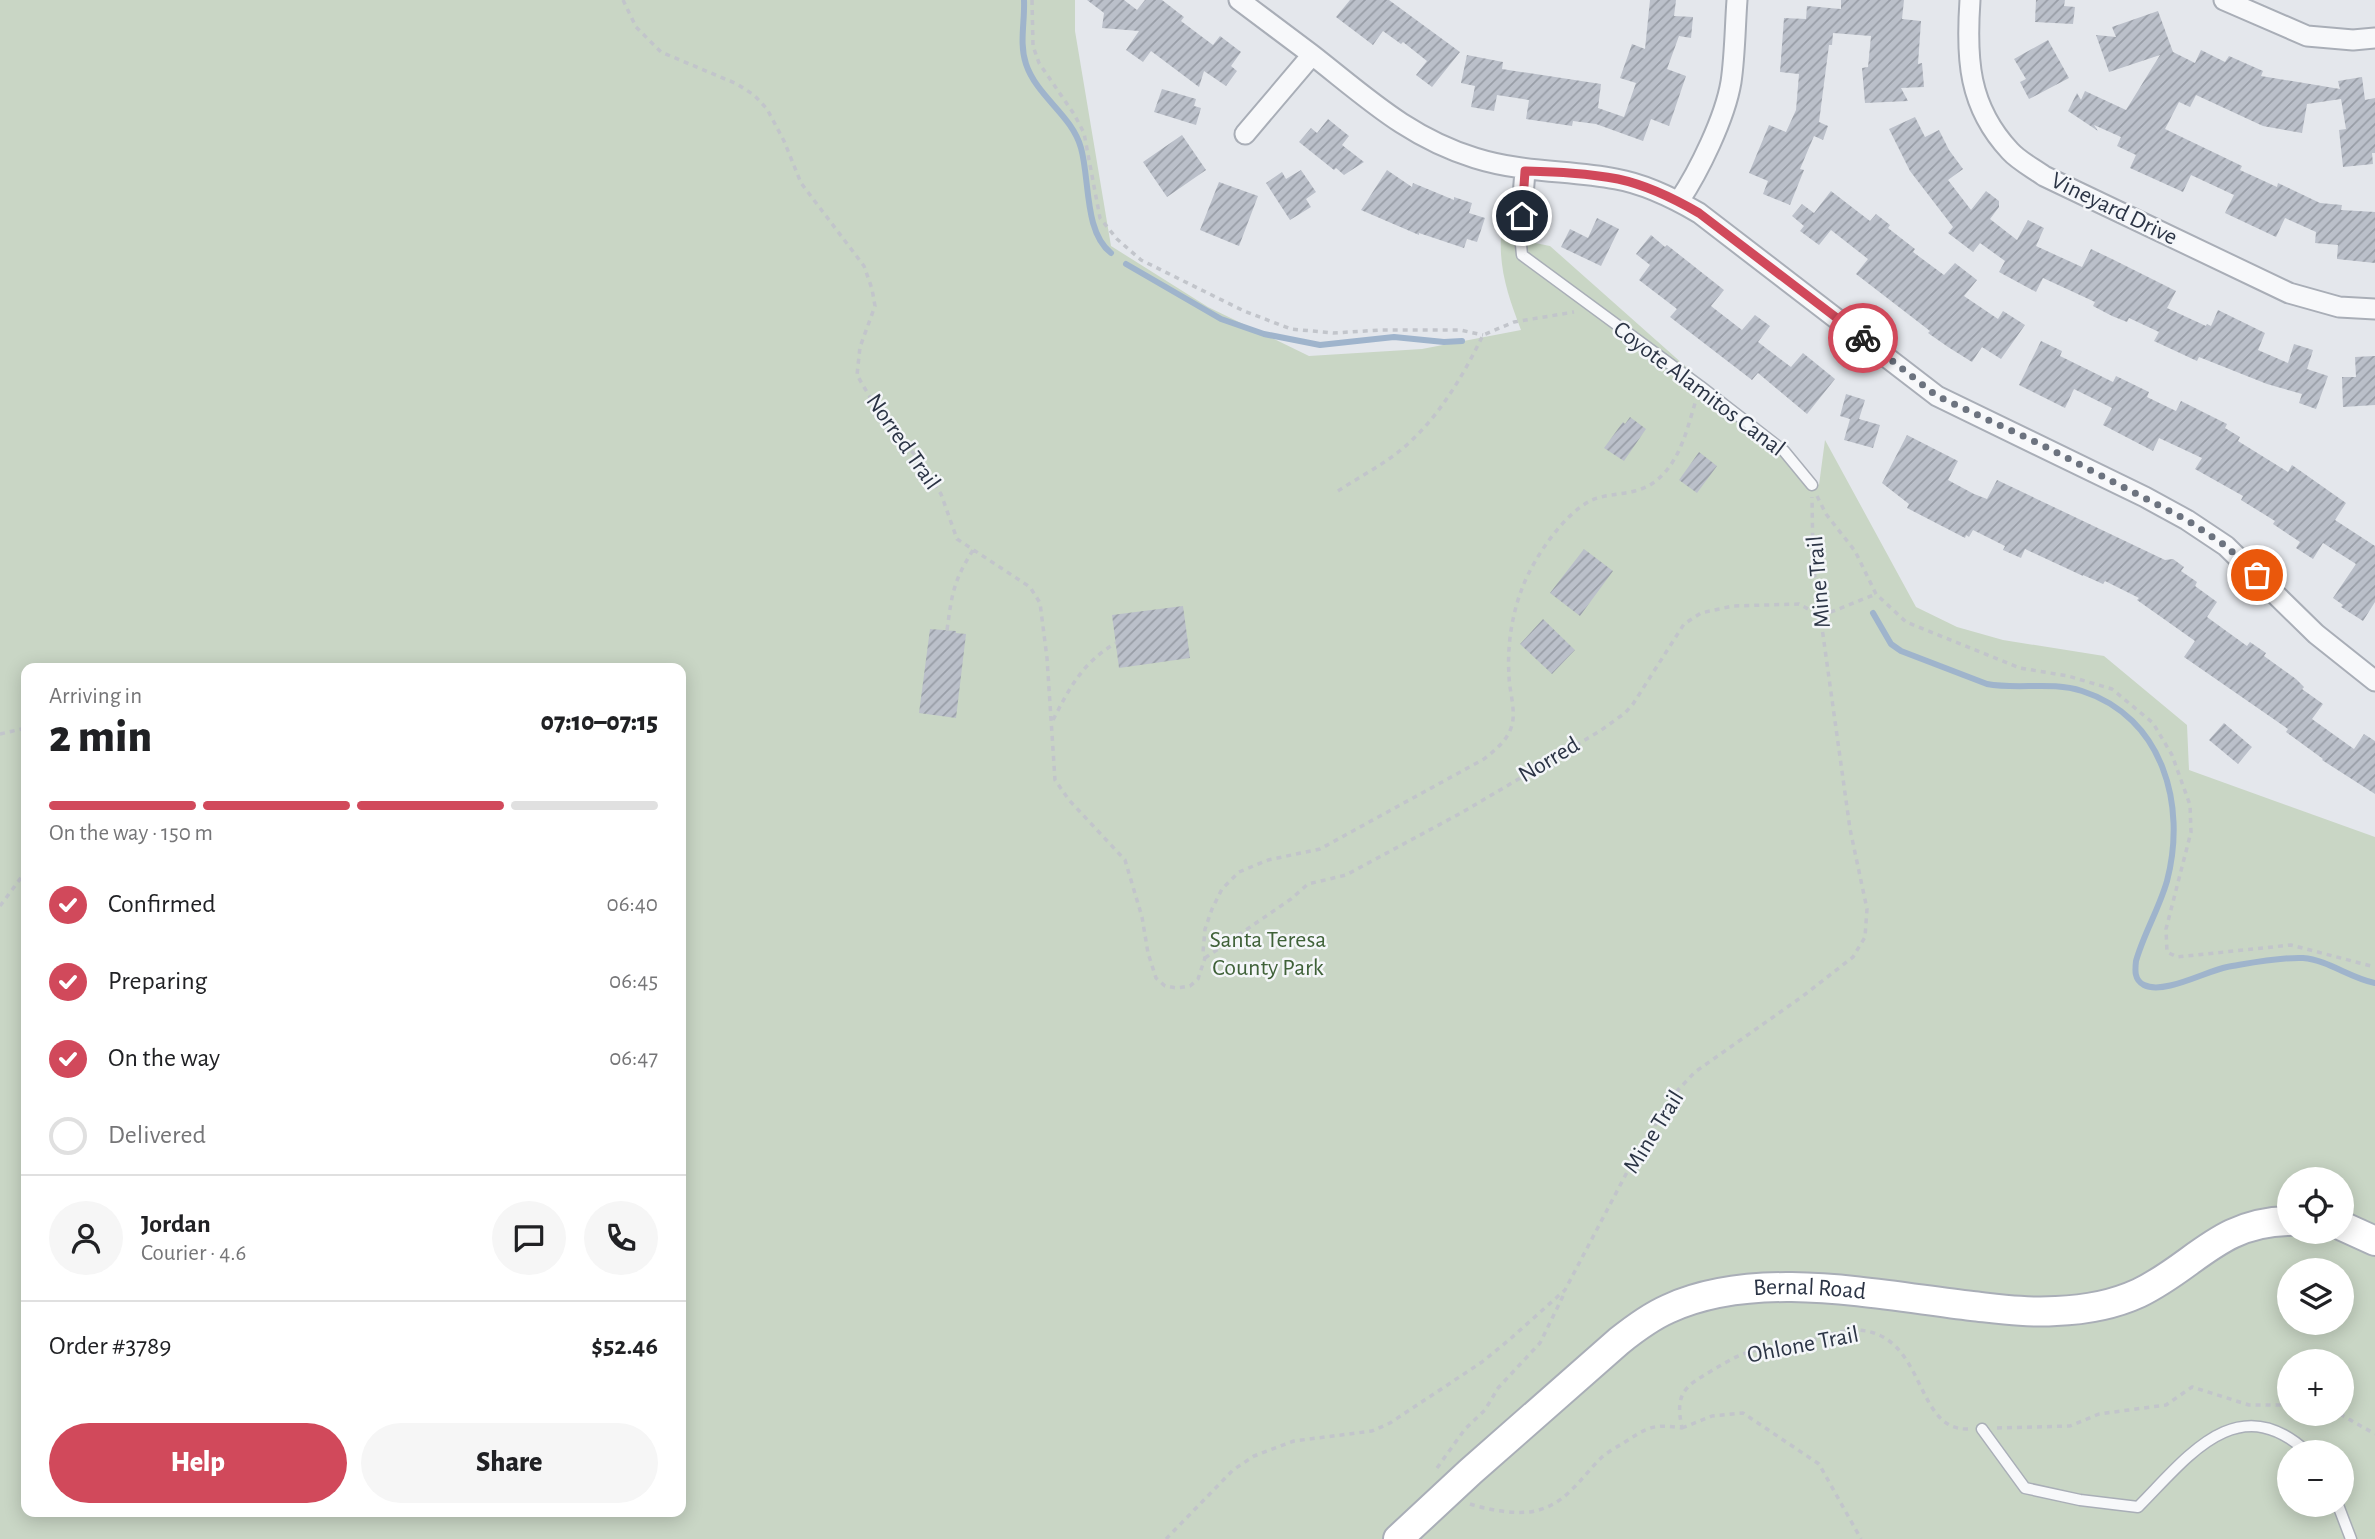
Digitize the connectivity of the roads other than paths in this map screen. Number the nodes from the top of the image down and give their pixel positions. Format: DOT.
graph roads {
  1 [pos="1239,0"];
  2 [pos="1737,0"];
  3 [pos="1970,0"];
  4 [pos="2224,0"];
  5 [pos="2375,38"];
  6 [pos="1312,55"];
  7 [pos="1245,134"];
  8 [pos="1525,171"];
  9 [pos="1679,201"];
  10 [pos="1520,234"];
  11 [pos="2375,309"];
  12 [pos="1811,485"];
  13 [pos="2375,681"];
  14 [pos="2277,1223"];
  15 [pos="2354,1231"];
  16 [pos="2375,1241"];
  17 [pos="1982,1429"];
  18 [pos="2291,1440"];
  19 [pos="2342,1517"];
  20 [pos="1398,1539"];
  21 [pos="2351,1539"];
  1 -- 6 [label="street"];
  2 -- 9 [label="street"];
  3 -- 11 [label="street, Vineyard Drive"];
  4 -- 5 [label="street"];
  6 -- 7 [label="street"];
  6 -- 8 [label="street"];
  8 -- 9 [label="street"];
  8 -- 10 [label="street"];
  9 -- 13 [label="street"];
  10 -- 12 [label="lane, Coyote Alamitos Canal"];
  14 -- 20 [label="street, Bernal Road"];
  15 -- 16 [label="street"];
  17 -- 18 [label="lane"];
  19 -- 21 [label="lane"];
}
